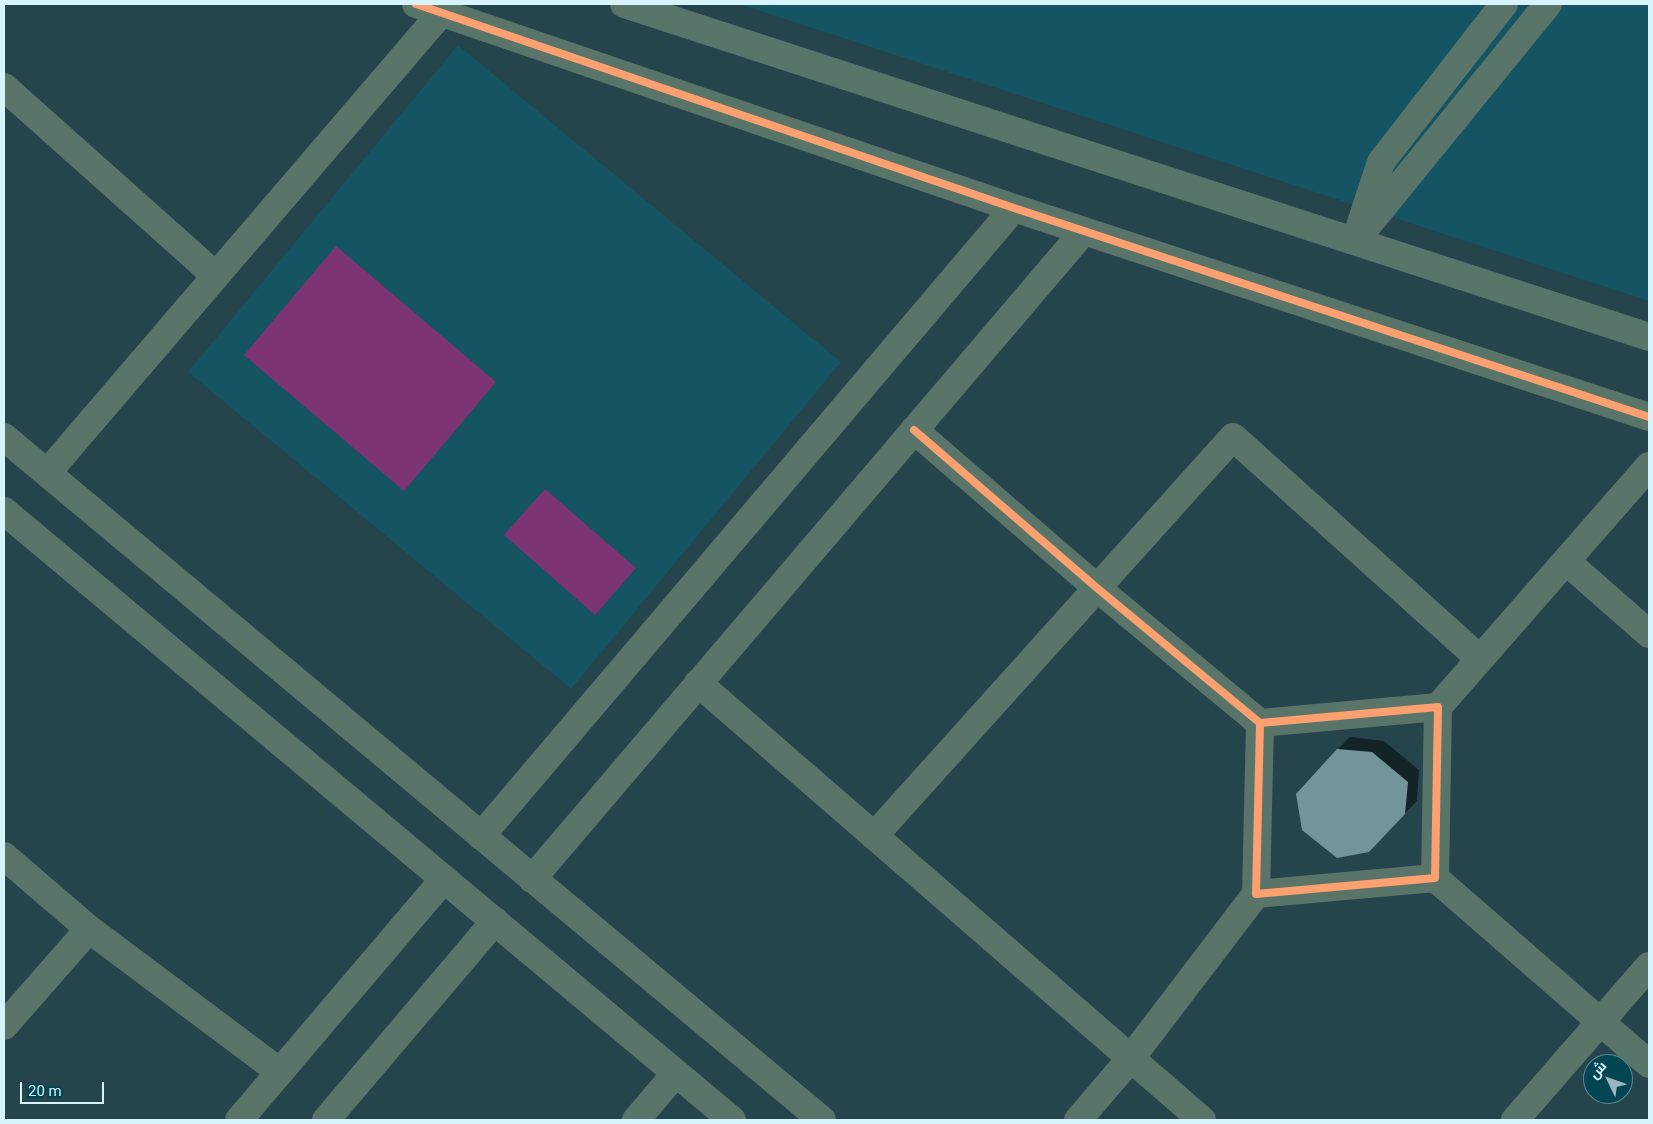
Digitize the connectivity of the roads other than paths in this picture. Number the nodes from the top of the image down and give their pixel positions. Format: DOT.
graph roads {
  1 [pos="416,4"];
  2 [pos="624,4"];
  3 [pos="1504,4"];
  4 [pos="1548,4"];
  5 [pos="442,12"];
  6 [pos="4,87"];
  7 [pos="1014,208"];
  8 [pos="1084,231"];
  9 [pos="1355,241"];
  10 [pos="216,276"];
  11 [pos="1649,337"];
  12 [pos="1649,416"];
  13 [pos="914,430"];
  14 [pos="4,437"];
  15 [pos="1649,466"];
  16 [pos="47,473"];
  17 [pos="7,520"];
  18 [pos="1566,561"];
  19 [pos="1097,588"];
  20 [pos="1649,634"];
  21 [pos="1480,659"];
  22 [pos="698,683"];
  23 [pos="1438,707"];
  24 [pos="1260,723"];
  25 [pos="481,836"];
  26 [pos="874,836"];
  27 [pos="4,856"];
  28 [pos="532,878"];
  29 [pos="1435,878"];
  30 [pos="444,879"];
  31 [pos="1256,894"];
  32 [pos="495,922"];
  33 [pos="88,929"];
  34 [pos="1649,966"];
  35 [pos="1601,1022"];
  36 [pos="4,1026"];
  37 [pos="1132,1058"];
  38 [pos="1649,1064"];
  39 [pos="280,1072"];
  40 [pos="676,1073"];
  41 [pos="239,1120"];
  42 [pos="326,1120"];
  43 [pos="636,1120"];
  44 [pos="732,1120"];
  45 [pos="822,1120"];
  46 [pos="1078,1120"];
  47 [pos="1202,1120"];
  48 [pos="1515,1120"];
  1 -- 5 [label="street"];
  2 -- 9 [label="street"];
  3 -- 9 [label="street"];
  4 -- 9 [label="street"];
  5 -- 7 [label="street"];
  5 -- 10 [label="street"];
  6 -- 10 [label="street"];
  7 -- 8 [label="street"];
  7 -- 25 [label="street"];
  8 -- 12 [label="street"];
  8 -- 13 [label="street"];
  9 -- 11 [label="street"];
  10 -- 16 [label="street"];
  13 -- 19 [label="street"];
  13 -- 22 [label="street"];
  14 -- 16 [label="street"];
  15 -- 18 [label="street"];
  16 -- 25 [label="street"];
  17 -- 30 [label="street"];
  18 -- 20 [label="street"];
  18 -- 21 [label="street"];
  19 -- 21 [label="street"];
  19 -- 24 [label="street"];
  19 -- 26 [label="street"];
  21 -- 23 [label="street"];
  22 -- 26 [label="street"];
  22 -- 28 [label="street"];
  23 -- 24 [label="street"];
  23 -- 29 [label="street"];
  24 -- 31 [label="street"];
  25 -- 28 [label="street"];
  26 -- 37 [label="street"];
  27 -- 33 [label="street"];
  28 -- 45 [label="street"];
  29 -- 31 [label="street"];
  29 -- 35 [label="street"];
  30 -- 32 [label="street"];
  30 -- 39 [label="street"];
  31 -- 37 [label="street"];
  32 -- 40 [label="street"];
  32 -- 42 [label="street"];
  33 -- 36 [label="street"];
  33 -- 39 [label="street"];
  34 -- 35 [label="street"];
  35 -- 38 [label="street"];
  35 -- 48 [label="street"];
  37 -- 46 [label="street"];
  37 -- 47 [label="street"];
  39 -- 41 [label="street"];
  40 -- 43 [label="street"];
  40 -- 44 [label="street"];
}
